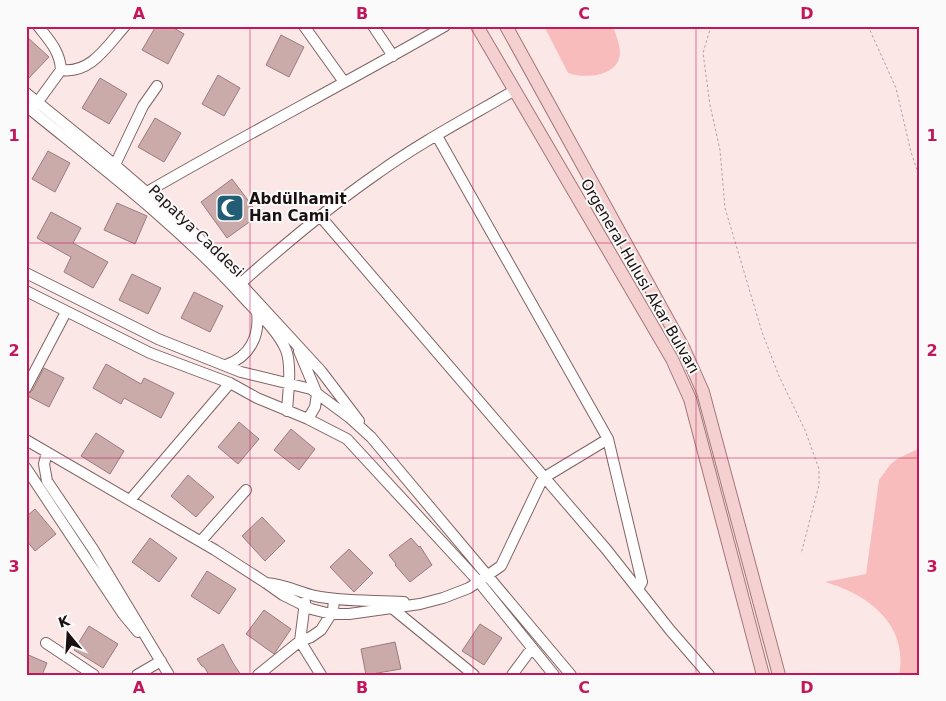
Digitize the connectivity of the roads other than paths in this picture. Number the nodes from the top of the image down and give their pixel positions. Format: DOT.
graph roads {
  1 [pos="38,26"];
  2 [pos="126,26"];
  3 [pos="304,26"];
  4 [pos="374,26"];
  5 [pos="445,26"];
  6 [pos="478,26"];
  7 [pos="506,26"];
  8 [pos="393,56"];
  9 [pos="61,70"];
  10 [pos="344,82"];
  11 [pos="157,86"];
  12 [pos="515,90"];
  13 [pos="26,93"];
  14 [pos="30,108"];
  15 [pos="437,136"];
  16 [pos="113,169"];
  17 [pos="147,192"];
  18 [pos="320,216"];
  19 [pos="26,273"];
  20 [pos="241,283"];
  21 [pos="26,291"];
  22 [pos="66,312"];
  23 [pos="257,312"];
  24 [pos="296,344"];
  25 [pos="226,365"];
  26 [pos="230,383"];
  27 [pos="288,384"];
  28 [pos="26,388"];
  29 [pos="317,394"];
  30 [pos="287,411"];
  31 [pos="308,419"];
  32 [pos="371,437"];
  33 [pos="608,439"];
  34 [pos="26,440"];
  35 [pos="47,452"];
  36 [pos="26,468"];
  37 [pos="545,477"];
  38 [pos="246,490"];
  39 [pos="130,500"];
  40 [pos="201,541"];
  41 [pos="488,575"];
  42 [pos="266,582"];
  43 [pos="479,582"];
  44 [pos="638,589"];
  45 [pos="314,596"];
  46 [pos="334,599"];
  47 [pos="420,604"];
  48 [pos="304,606"];
  49 [pos="392,608"];
  50 [pos="331,614"];
  51 [pos="300,641"];
  52 [pos="46,643"];
  53 [pos="532,648"];
  54 [pos="161,661"];
  55 [pos="94,675"];
  56 [pos="137,675"];
  57 [pos="169,675"];
  58 [pos="258,675"];
  59 [pos="321,675"];
  60 [pos="474,675"];
  61 [pos="512,675"];
  62 [pos="554,675"];
  63 [pos="571,675"];
  64 [pos="709,675"];
  65 [pos="763,675"];
  66 [pos="779,675"];
  1 -- 9 [label="street"];
  2 -- 9 [label="street"];
  3 -- 10 [label="street"];
  4 -- 8 [label="street"];
  5 -- 8 [label="street"];
  6 -- 12 [label="main road, Orgeneral Hulusi Akar Bulvarı"];
  7 -- 66 [label="main road, Orgeneral Hulusi Akar Bulvarı"];
  8 -- 10 [label="street"];
  9 -- 14 [label="street"];
  10 -- 17 [label="street"];
  11 -- 16 [label="street"];
  12 -- 15 [label="street"];
  12 -- 65 [label="main road, Orgeneral Hulusi Akar Bulvarı"];
  13 -- 14 [label="street, Papatya Caddesi"];
  14 -- 16 [label="street, Papatya Caddesi"];
  15 -- 18 [label="street"];
  15 -- 33 [label="street"];
  16 -- 17 [label="street, Papatya Caddesi"];
  16 -- 23 [label="street, Papatya Caddesi"];
  17 -- 20 [label="street, Papatya Caddesi"];
  18 -- 20 [label="street"];
  18 -- 37 [label="street"];
  19 -- 25 [label="street"];
  20 -- 24 [label="street, Papatya Caddesi"];
  21 -- 22 [label="street"];
  22 -- 26 [label="street"];
  22 -- 28 [label="street"];
  23 -- 25 [label="street"];
  23 -- 27 [label="street, Papatya Caddesi"];
  24 -- 29 [label="street"];
  24 -- 32 [label="street, Papatya Caddesi"];
  25 -- 27 [label="street"];
  26 -- 30 [label="street"];
  26 -- 39 [label="street"];
  27 -- 29 [label="street"];
  27 -- 30 [label="street, Papatya Caddesi"];
  29 -- 31 [label="street"];
  29 -- 32 [label="street"];
  30 -- 31 [label="street"];
  31 -- 43 [label="street"];
  32 -- 41 [label="street"];
  33 -- 37 [label="street"];
  33 -- 44 [label="street"];
  34 -- 35 [label="street"];
  35 -- 39 [label="street"];
  35 -- 54 [label="street"];
  36 -- 54 [label="street"];
  37 -- 41 [label="street"];
  37 -- 44 [label="street"];
  38 -- 40 [label="street"];
  39 -- 40 [label="street"];
  40 -- 42 [label="street"];
  41 -- 43 [label="street"];
  41 -- 63 [label="street"];
  42 -- 45 [label="street"];
  42 -- 48 [label="street"];
  43 -- 47 [label="street"];
  43 -- 53 [label="street"];
  44 -- 64 [label="street"];
  45 -- 46 [label="street"];
  45 -- 48 [label="street"];
  46 -- 47 [label="street"];
  46 -- 50 [label="street"];
  47 -- 49 [label="street"];
  48 -- 50 [label="street"];
  48 -- 51 [label="street"];
  49 -- 50 [label="street"];
  49 -- 60 [label="street"];
  50 -- 51 [label="street"];
  51 -- 58 [label="street"];
  51 -- 59 [label="street"];
  52 -- 55 [label="street"];
  53 -- 61 [label="street"];
  53 -- 62 [label="street"];
  54 -- 56 [label="street"];
  54 -- 57 [label="street"];
}
